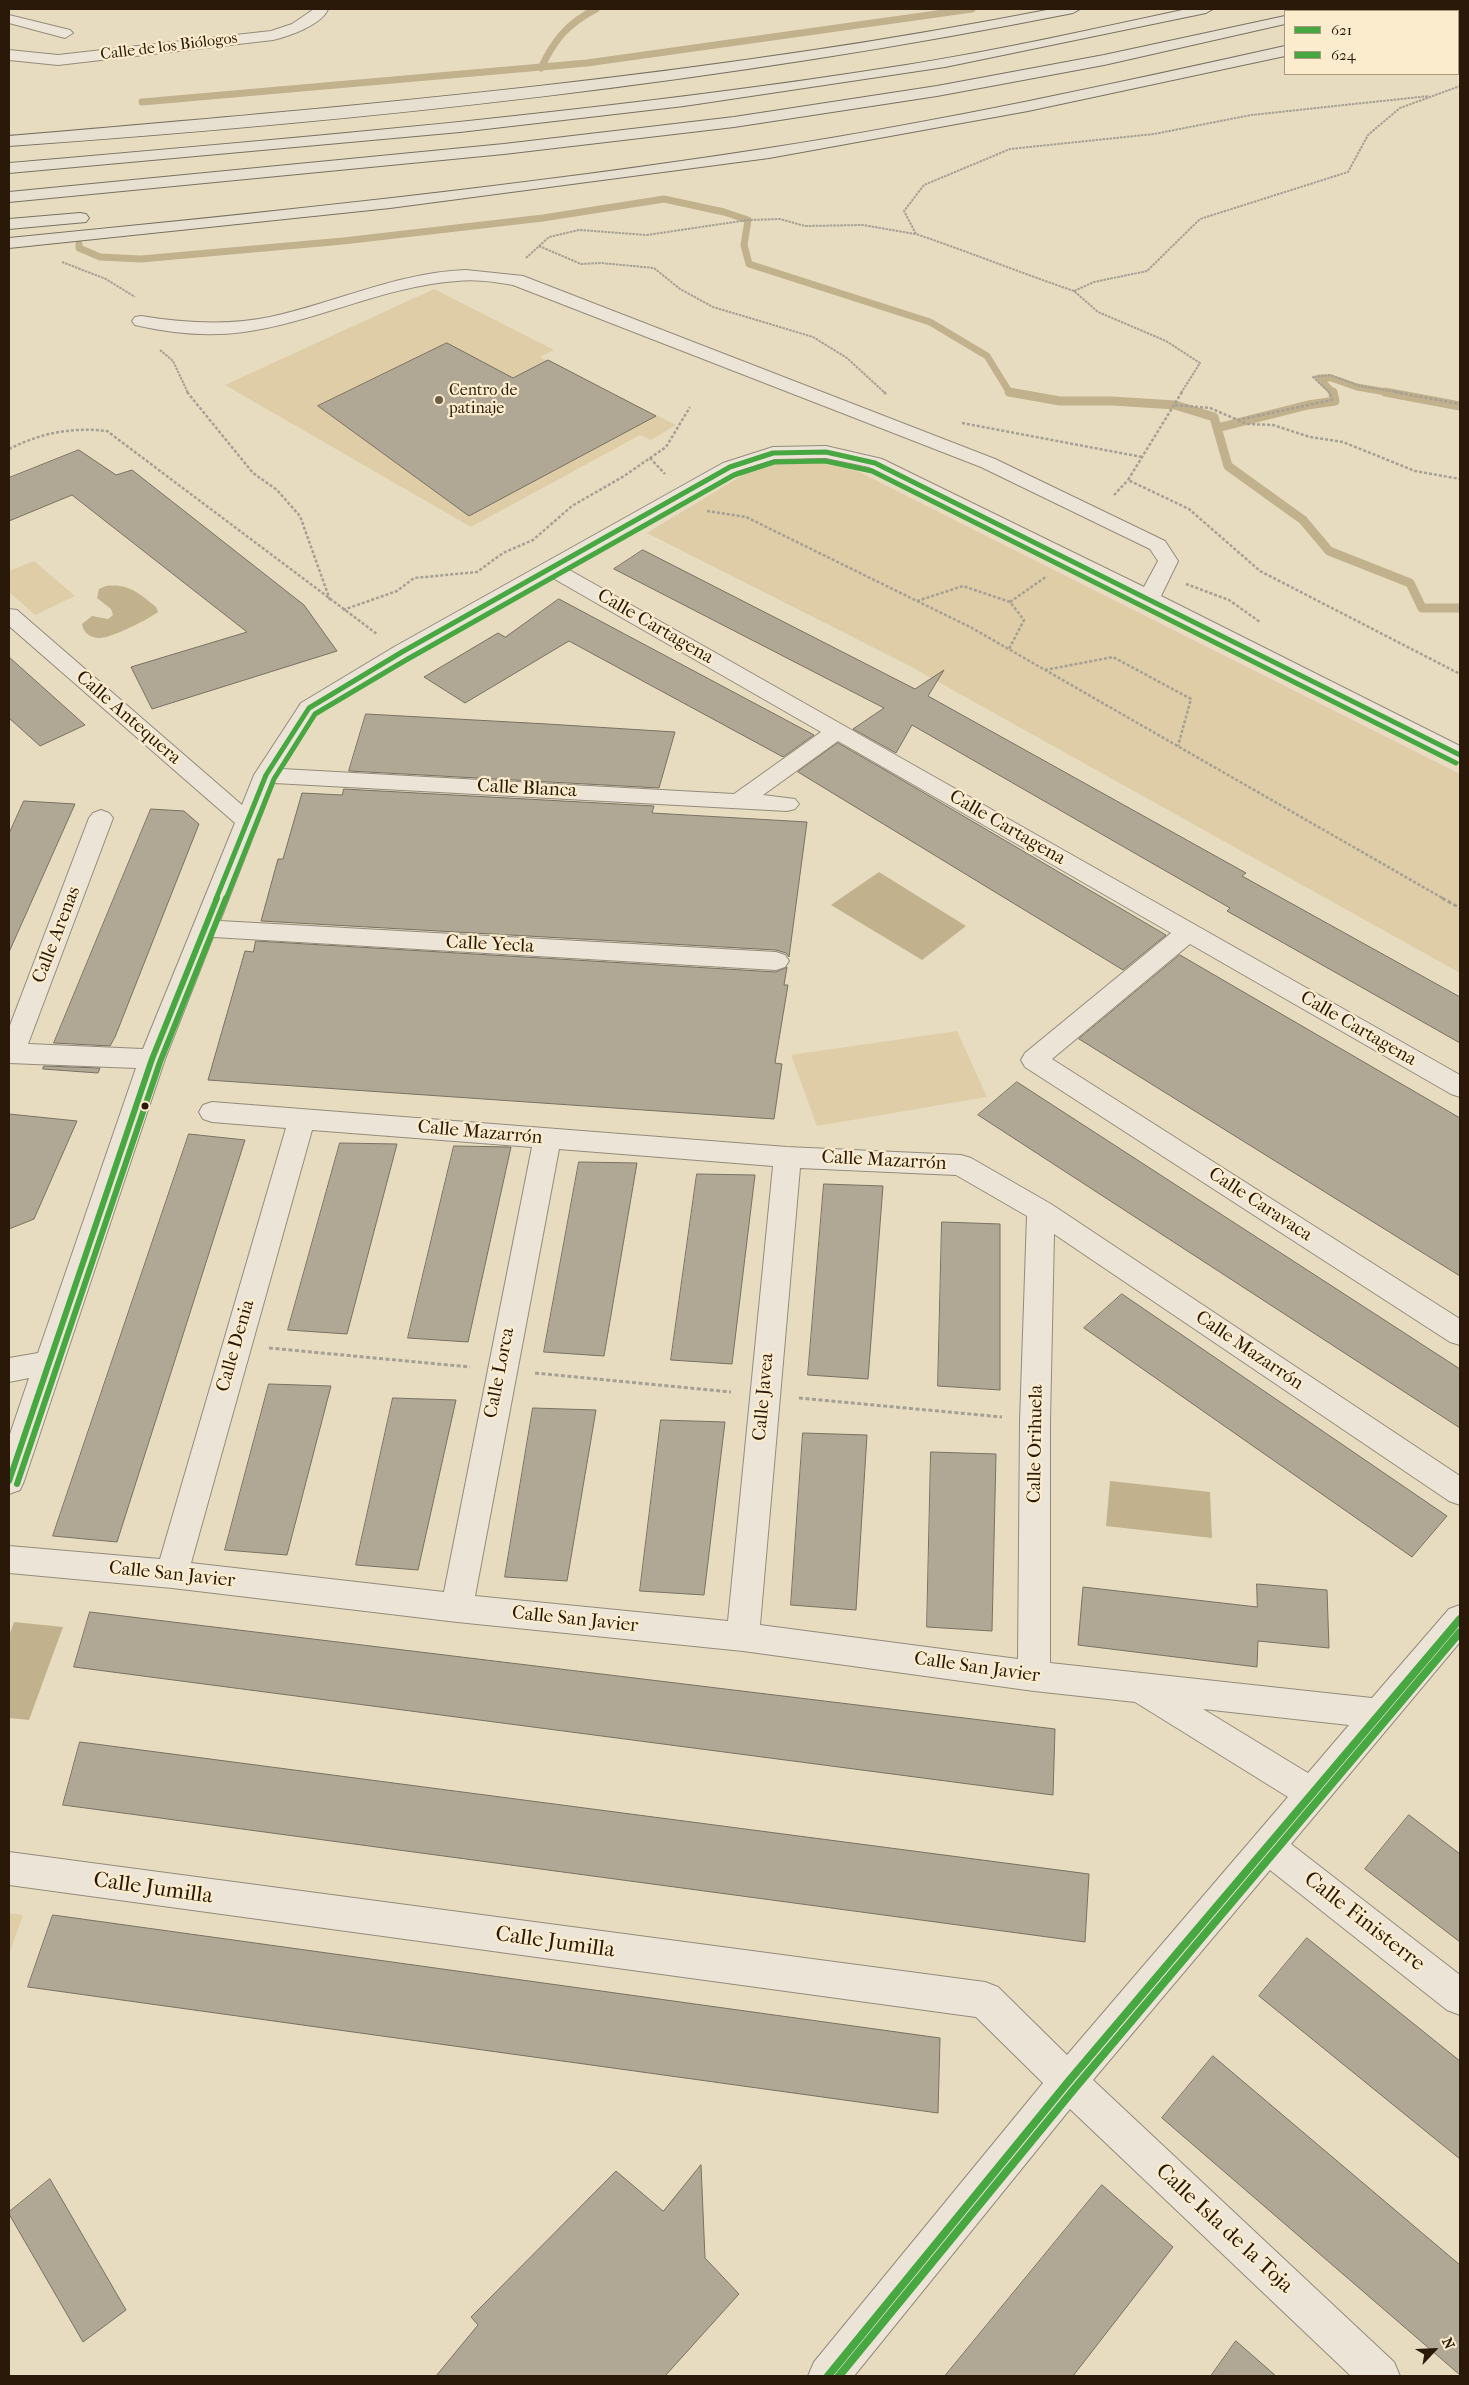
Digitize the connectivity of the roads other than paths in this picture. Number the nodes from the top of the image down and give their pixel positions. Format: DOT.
graph roads {
  1 [pos="322,9"];
  2 [pos="1073,9"];
  3 [pos="1206,9"];
  4 [pos="9,19"];
  5 [pos="1284,20"];
  6 [pos="64,33"];
  7 [pos="1284,50"];
  8 [pos="9,55"];
  9 [pos="677,74"];
  10 [pos="966,117"];
  11 [pos="9,128"];
  12 [pos="9,141"];
  13 [pos="9,168"];
  14 [pos="9,198"];
  15 [pos="232,204"];
  16 [pos="97,216"];
  17 [pos="9,224"];
  18 [pos="9,243"];
  19 [pos="141,321"];
  20 [pos="553,569"];
  21 [pos="1149,598"];
  22 [pos="9,615"];
  23 [pos="837,731"];
  24 [pos="1460,755"];
  25 [pos="266,775"];
  26 [pos="739,801"];
  27 [pos="788,804"];
  28 [pos="101,818"];
  29 [pos="247,821"];
  30 [pos="204,928"];
  31 [pos="1188,932"];
  32 [pos="776,961"];
  33 [pos="10,1052"];
  34 [pos="152,1059"];
  35 [pos="1460,1087"];
  36 [pos="212,1112"];
  37 [pos="302,1119"];
  38 [pos="547,1139"];
  39 [pos="787,1157"];
  40 [pos="1041,1211"];
  41 [pos="1460,1334"];
  42 [pos="47,1363"];
  43 [pos="9,1370"];
  44 [pos="9,1481"];
  45 [pos="1460,1492"];
  46 [pos="9,1560"];
  47 [pos="172,1574"];
  48 [pos="457,1608"];
  49 [pos="1460,1619"];
  50 [pos="744,1637"];
  51 [pos="1034,1676"];
  52 [pos="1140,1688"];
  53 [pos="1381,1714"];
  54 [pos="1313,1794"];
  55 [pos="1268,1846"];
  56 [pos="9,1869"];
  57 [pos="1460,1997"];
  58 [pos="1068,2082"];
  59 [pos="828,2376"];
  60 [pos="1380,2376"];
  1 -- 8 [label="street, Calle de los Biólogos"];
  2 -- 9 [label="highway"];
  3 -- 13 [label="highway"];
  4 -- 6 [label="street"];
  5 -- 14 [label="highway"];
  7 -- 10 [label="highway"];
  9 -- 11 [label="highway"];
  9 -- 12 [label="highway"];
  10 -- 15 [label="highway"];
  10 -- 18 [label="highway"];
  16 -- 17 [label="highway"];
  19 -- 21 [label="street"];
  20 -- 21 [label="street"];
  20 -- 23 [label="street, Calle Cartagena"];
  20 -- 25 [label="street"];
  21 -- 24 [label="street"];
  22 -- 29 [label="street, Calle Antequera"];
  23 -- 26 [label="street"];
  23 -- 31 [label="street, Calle Cartagena"];
  25 -- 26 [label="street, Calle Blanca"];
  25 -- 29 [label="street"];
  26 -- 27 [label="street, Calle Blanca"];
  28 -- 33 [label="street, Calle Arenas"];
  29 -- 30 [label="street"];
  30 -- 32 [label="street, Calle Yecla"];
  30 -- 34 [label="street"];
  31 -- 35 [label="street, Calle Cartagena"];
  31 -- 41 [label="street, Calle Caravaca"];
  33 -- 34 [label="street"];
  34 -- 42 [label="street"];
  36 -- 37 [label="street, Calle Mazarrón"];
  37 -- 38 [label="street, Calle Mazarrón"];
  37 -- 47 [label="street, Calle Denia"];
  38 -- 39 [label="street, Calle Mazarrón"];
  38 -- 48 [label="street, Calle Lorca"];
  39 -- 40 [label="street, Calle Mazarrón"];
  39 -- 50 [label="street, Calle Javea"];
  40 -- 45 [label="street, Calle Mazarrón"];
  40 -- 51 [label="street, Calle Orihuela"];
  42 -- 43 [label="street"];
  42 -- 44 [label="street"];
  46 -- 47 [label="street, Calle San Javier"];
  47 -- 48 [label="street, Calle San Javier"];
  48 -- 50 [label="street, Calle San Javier"];
  49 -- 53 [label="street"];
  50 -- 51 [label="street, Calle San Javier"];
  51 -- 52 [label="street, Calle San Javier"];
  52 -- 53 [label="street, Calle San Javier"];
  52 -- 54 [label="street, Calle San Javier"];
  53 -- 54 [label="street"];
  54 -- 55 [label="street"];
  55 -- 57 [label="street, Calle Finisterre"];
  55 -- 58 [label="street"];
  56 -- 58 [label="street, Calle Jumilla"];
  58 -- 59 [label="street"];
  58 -- 60 [label="street, Calle Isla de la Toja"];
}
